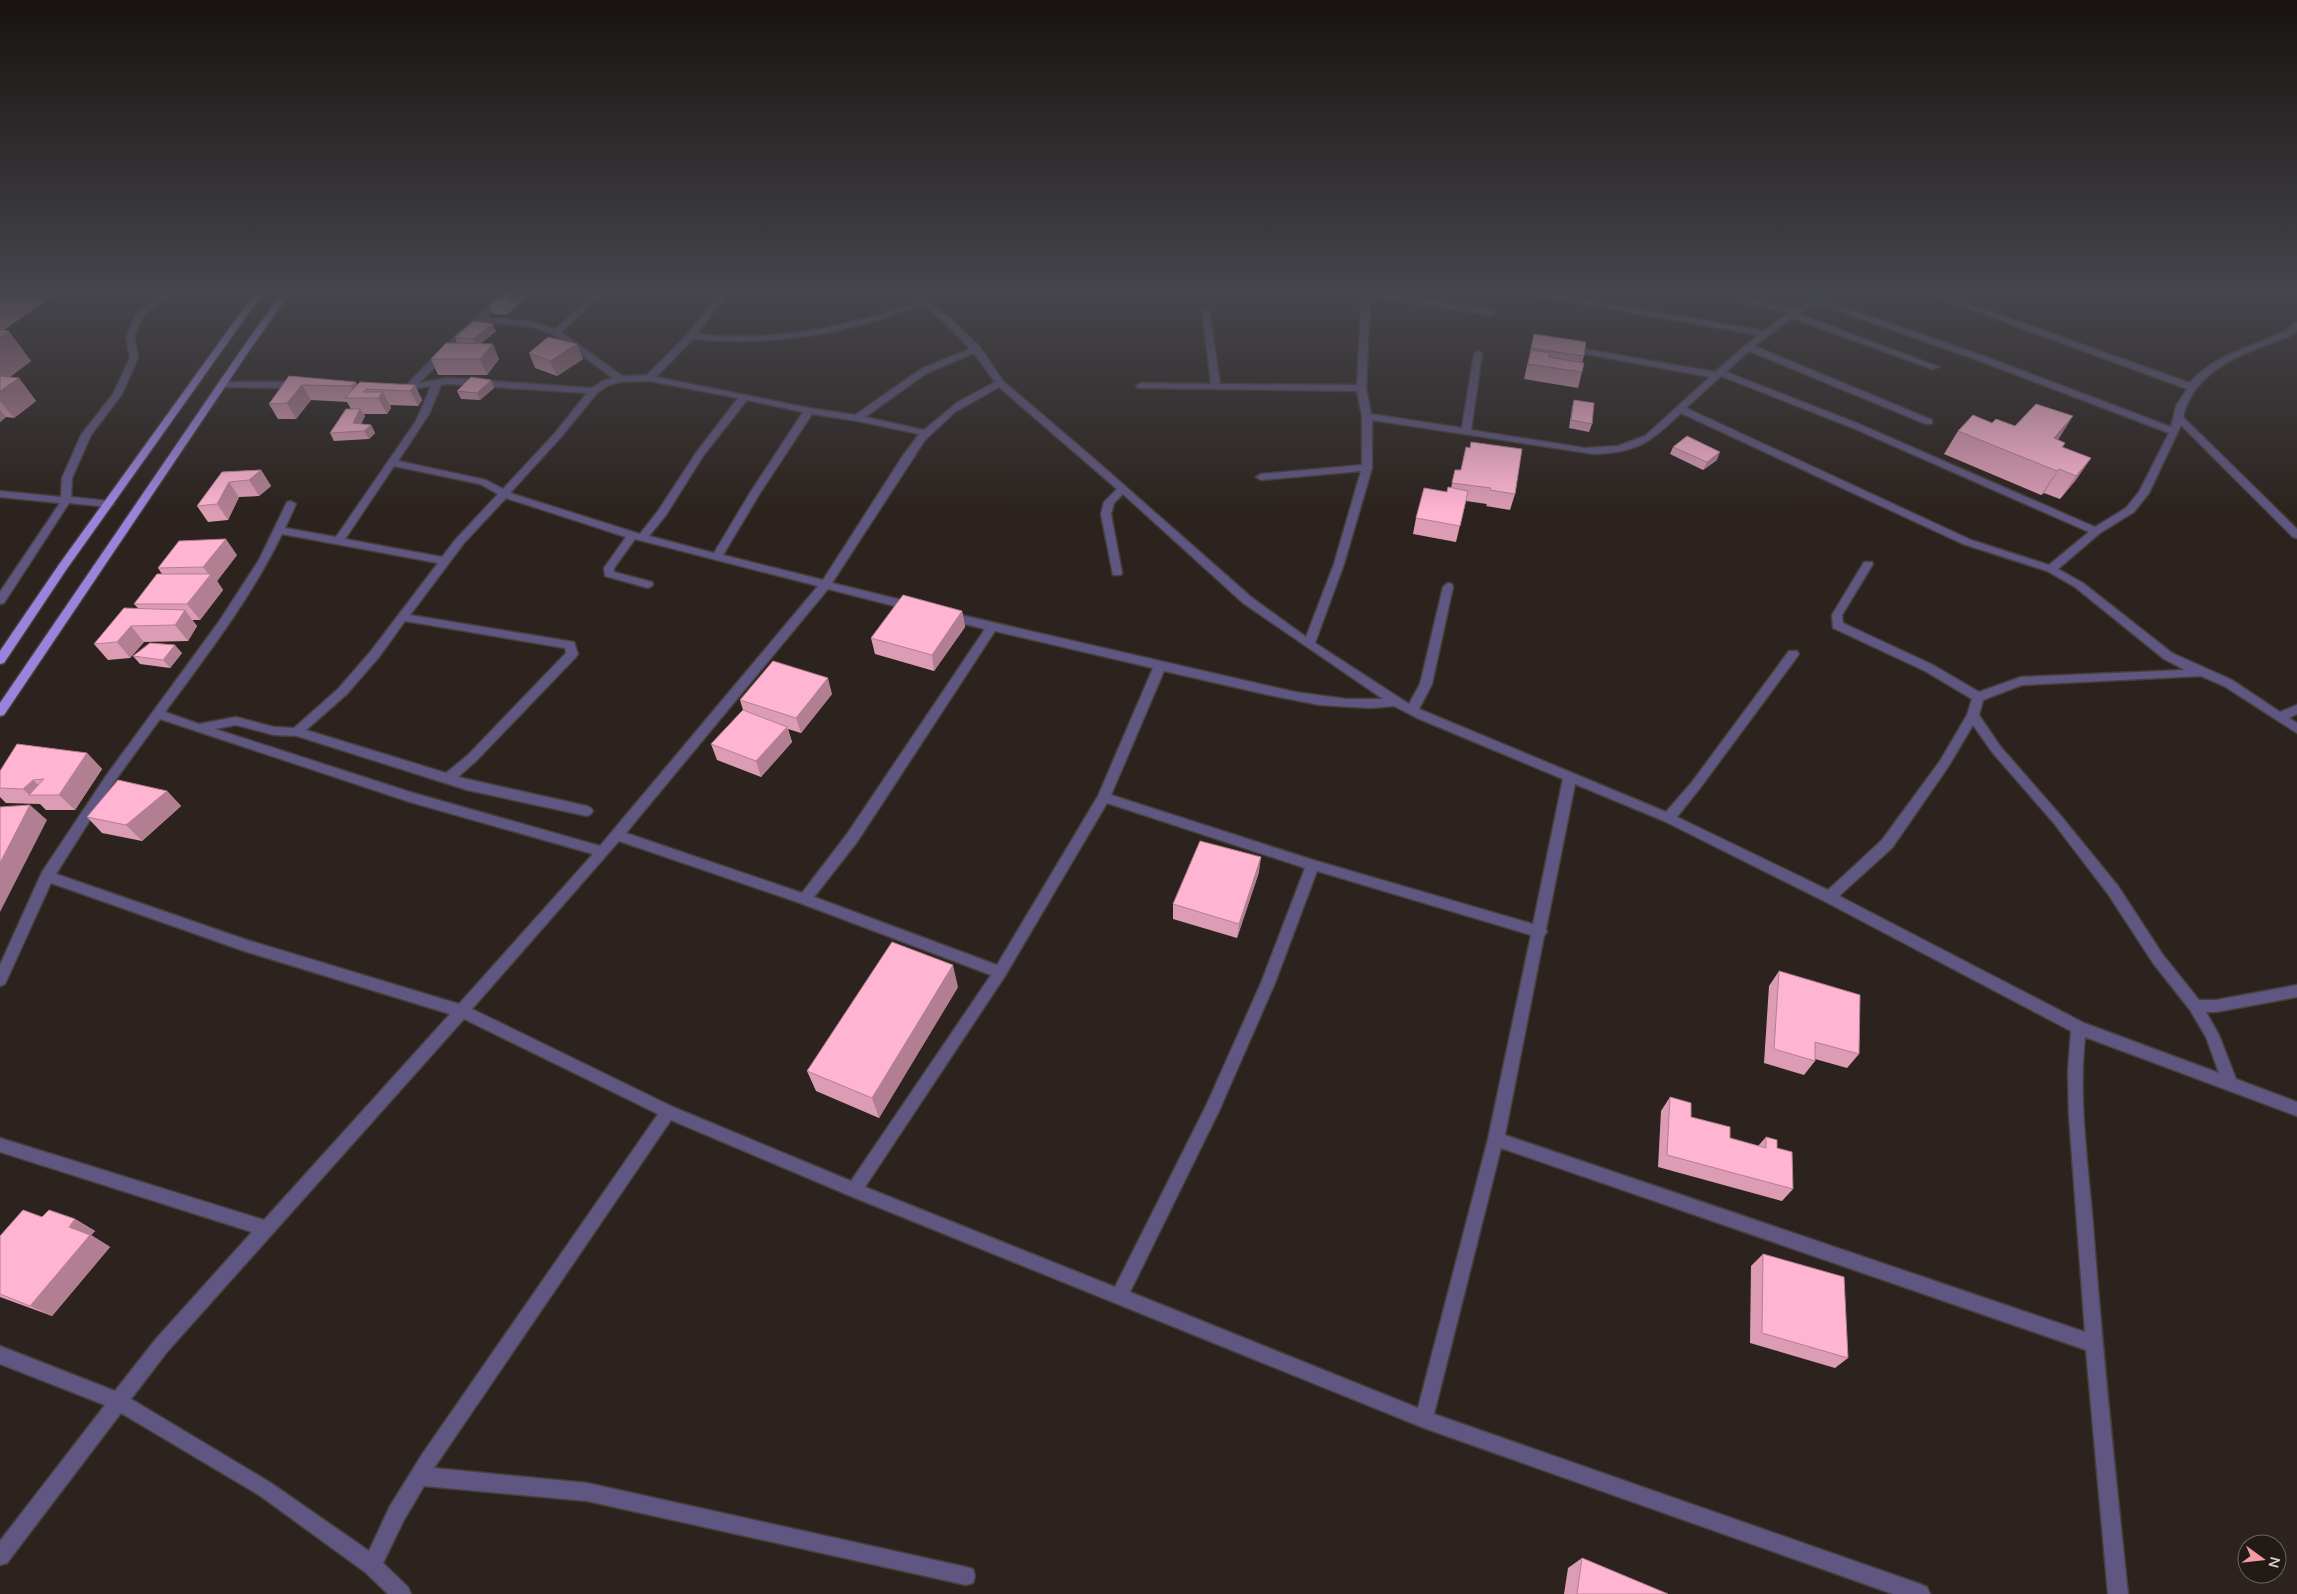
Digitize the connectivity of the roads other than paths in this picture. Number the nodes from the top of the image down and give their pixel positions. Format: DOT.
graph roads {
  1 [pos="131,364"];
  2 [pos="207,364"];
  3 [pos="235,364"];
  4 [pos="432,364"];
  5 [pos="600,364"];
  6 [pos="663,364"];
  7 [pos="940,364"];
  8 [pos="987,364"];
  9 [pos="1213,364"];
  10 [pos="1362,364"];
  11 [pos="1476,364"];
  12 [pos="1663,364"];
  13 [pos="1728,364"];
  14 [pos="1790,364"];
  15 [pos="1928,364"];
  16 [pos="1997,364"];
  17 [pos="2128,364"];
  18 [pos="2216,364"];
  19 [pos="1935,367"];
  20 [pos="1717,374"];
  21 [pos="649,378"];
  22 [pos="620,379"];
  23 [pos="437,382"];
  24 [pos="1000,383"];
  25 [pos="221,384"];
  26 [pos="305,386"];
  27 [pos="410,386"];
  28 [pos="1141,386"];
  29 [pos="1216,387"];
  30 [pos="2191,387"];
  31 [pos="1361,388"];
  32 [pos="391,390"];
  33 [pos="594,391"];
  34 [pos="744,397"];
  35 [pos="1680,409"];
  36 [pos="809,411"];
  37 [pos="1367,416"];
  38 [pos="2177,416"];
  39 [pos="857,418"];
  40 [pos="1929,422"];
  41 [pos="1466,431"];
  42 [pos="926,432"];
  43 [pos="2174,432"];
  44 [pos="393,463"];
  45 [pos="1366,468"];
  46 [pos="1261,476"];
  47 [pos="1123,489"];
  48 [pos="0,494"];
  49 [pos="505,494"];
  50 [pos="66,502"];
  51 [pos="109,504"];
  52 [pos="291,504"];
  53 [pos="278,530"];
  54 [pos="2096,531"];
  55 [pos="2297,535"];
  56 [pos="638,536"];
  57 [pos="339,540"];
  58 [pos="717,556"];
  59 [pos="444,561"];
  60 [pos="1868,564"];
  61 [pos="2051,570"];
  62 [pos="1117,572"];
  63 [pos="648,584"];
  64 [pos="825,585"];
  65 [pos="1448,587"];
  66 [pos="0,600"];
  67 [pos="402,617"];
  68 [pos="992,627"];
  69 [pos="1309,644"];
  70 [pos="1793,654"];
  71 [pos="0,660"];
  72 [pos="1160,666"];
  73 [pos="2205,672"];
  74 [pos="1978,696"];
  75 [pos="1396,702"];
  76 [pos="2297,709"];
  77 [pos="1412,710"];
  78 [pos="0,712"];
  79 [pos="158,714"];
  80 [pos="1973,715"];
  81 [pos="2280,717"];
  82 [pos="199,728"];
  83 [pos="2297,729"];
  84 [pos="297,732"];
  85 [pos="1570,776"];
  86 [pos="448,778"];
  87 [pos="1104,797"];
  88 [pos="587,811"];
  89 [pos="1668,818"];
  90 [pos="616,835"];
  91 [pos="603,852"];
  92 [pos="1313,865"];
  93 [pos="47,876"];
  94 [pos="1829,897"];
  95 [pos="805,899"];
  96 [pos="1540,932"];
  97 [pos="1000,972"];
  98 [pos="0,980"];
  99 [pos="2297,991"];
  100 [pos="2195,1006"];
  101 [pos="462,1011"];
  102 [pos="2079,1028"];
  103 [pos="2230,1084"];
  104 [pos="2297,1109"];
  105 [pos="668,1112"];
  106 [pos="1496,1139"];
  107 [pos="0,1144"];
  108 [pos="854,1190"];
  109 [pos="267,1229"];
  110 [pos="1119,1296"];
  111 [pos="2094,1344"];
  112 [pos="0,1355"];
  113 [pos="118,1401"];
  114 [pos="1424,1419"];
  115 [pos="419,1476"];
  116 [pos="0,1556"];
  117 [pos="372,1565"];
  118 [pos="966,1576"];
  119 [pos="400,1594"];
  120 [pos="1920,1594"];
  121 [pos="2118,1594"];
  1 -- 50 [label="street"];
  2 -- 51 [label="main road"];
  3 -- 25 [label="main road"];
  4 -- 27 [label="street"];
  5 -- 22 [label="street"];
  6 -- 21 [label="street"];
  7 -- 39 [label="street"];
  8 -- 24 [label="street"];
  9 -- 29 [label="street"];
  10 -- 31 [label="street"];
  11 -- 41 [label="street"];
  12 -- 20 [label="street"];
  13 -- 20 [label="street"];
  14 -- 40 [label="street"];
  15 -- 19 [label="street"];
  16 -- 43 [label="street"];
  17 -- 30 [label="street"];
  18 -- 30 [label="street"];
  20 -- 35 [label="street"];
  20 -- 54 [label="street"];
  21 -- 22 [label="street"];
  21 -- 34 [label="street"];
  22 -- 33 [label="street"];
  23 -- 27 [label="street"];
  23 -- 33 [label="street"];
  23 -- 44 [label="street"];
  24 -- 42 [label="street"];
  24 -- 47 [label="street"];
  25 -- 26 [label="street"];
  25 -- 78 [label="main road"];
  27 -- 32 [label="street"];
  28 -- 29 [label="street"];
  29 -- 31 [label="street"];
  30 -- 38 [label="street"];
  31 -- 37 [label="street"];
  33 -- 49 [label="street"];
  34 -- 36 [label="street"];
  34 -- 56 [label="street"];
  35 -- 41 [label="street"];
  35 -- 61 [label="street"];
  36 -- 39 [label="street"];
  36 -- 58 [label="street"];
  37 -- 41 [label="street"];
  37 -- 45 [label="street"];
  38 -- 43 [label="street"];
  38 -- 55 [label="street"];
  39 -- 42 [label="street"];
  42 -- 64 [label="street"];
  43 -- 54 [label="street"];
  44 -- 49 [label="street"];
  44 -- 57 [label="street"];
  45 -- 46 [label="street"];
  45 -- 69 [label="street"];
  47 -- 62 [label="street"];
  47 -- 69 [label="street"];
  48 -- 50 [label="street"];
  49 -- 56 [label="street"];
  49 -- 59 [label="street"];
  50 -- 51 [label="street"];
  50 -- 66 [label="street"];
  51 -- 71 [label="main road"];
  52 -- 53 [label="street"];
  53 -- 57 [label="street"];
  53 -- 79 [label="street"];
  54 -- 61 [label="street"];
  56 -- 58 [label="street"];
  56 -- 63 [label="street"];
  57 -- 59 [label="street"];
  58 -- 64 [label="street"];
  59 -- 67 [label="street"];
  60 -- 74 [label="street"];
  61 -- 73 [label="street"];
  64 -- 68 [label="street"];
  64 -- 90 [label="street"];
  65 -- 77 [label="street"];
  67 -- 84 [label="street"];
  67 -- 86 [label="street"];
  68 -- 72 [label="street"];
  68 -- 95 [label="street"];
  69 -- 75 [label="street"];
  70 -- 89 [label="street"];
  72 -- 75 [label="street"];
  72 -- 87 [label="street"];
  73 -- 74 [label="street"];
  73 -- 81 [label="street"];
  74 -- 80 [label="street"];
  75 -- 77 [label="street"];
  76 -- 81 [label="street"];
  77 -- 85 [label="street"];
  79 -- 82 [label="street"];
  79 -- 93 [label="street"];
  80 -- 94 [label="street"];
  80 -- 100 [label="street"];
  81 -- 83 [label="street"];
  82 -- 84 [label="street"];
  82 -- 91 [label="street"];
  84 -- 86 [label="street"];
  85 -- 89 [label="street"];
  85 -- 96 [label="street"];
  86 -- 88 [label="street"];
  87 -- 92 [label="street"];
  87 -- 97 [label="street"];
  89 -- 94 [label="street"];
  90 -- 91 [label="street"];
  90 -- 95 [label="street"];
  91 -- 101 [label="street"];
  92 -- 96 [label="street"];
  92 -- 110 [label="street"];
  93 -- 98 [label="street"];
  93 -- 101 [label="street"];
  94 -- 102 [label="street"];
  95 -- 97 [label="street"];
  96 -- 106 [label="street"];
  97 -- 108 [label="street"];
  99 -- 100 [label="street"];
  100 -- 103 [label="street"];
  101 -- 105 [label="street"];
  101 -- 109 [label="street"];
  102 -- 103 [label="street"];
  102 -- 111 [label="street"];
  103 -- 104 [label="street"];
  105 -- 108 [label="street"];
  105 -- 115 [label="street"];
  106 -- 111 [label="street"];
  106 -- 114 [label="street"];
  107 -- 109 [label="street"];
  108 -- 110 [label="street"];
  109 -- 113 [label="street"];
  110 -- 114 [label="street"];
  111 -- 121 [label="street"];
  112 -- 113 [label="street"];
  113 -- 116 [label="street"];
  113 -- 117 [label="street"];
  114 -- 120 [label="street"];
  115 -- 117 [label="street"];
  115 -- 118 [label="street"];
  117 -- 119 [label="street"];
}
